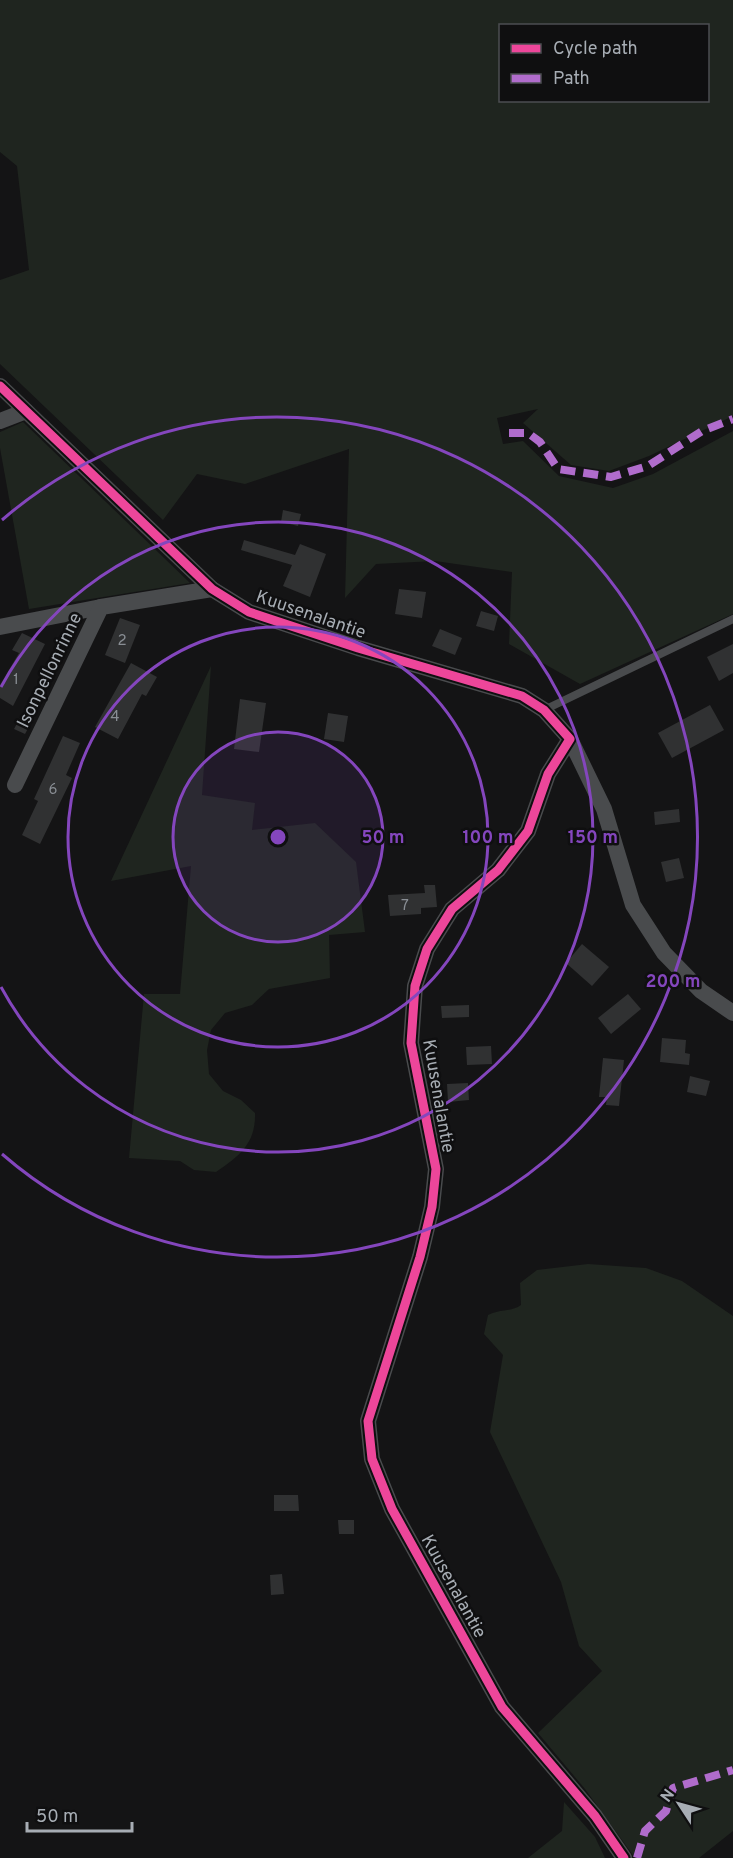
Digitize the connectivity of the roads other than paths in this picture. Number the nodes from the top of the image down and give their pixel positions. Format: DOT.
graph roads {
  1 [pos="0,386"];
  2 [pos="26,411"];
  3 [pos="0,421"];
  4 [pos="212,589"];
  5 [pos="101,608"];
  6 [pos="733,619"];
  7 [pos="0,627"];
  8 [pos="544,711"];
  9 [pos="570,739"];
  10 [pos="15,785"];
  11 [pos="733,1013"];
  12 [pos="624,1858"];
  1 -- 2 [label="street, Kuusenalantie"];
  2 -- 3 [label="street"];
  2 -- 4 [label="street, Kuusenalantie"];
  4 -- 5 [label="street, Isonpellonrinne"];
  4 -- 8 [label="street, Kuusenalantie"];
  5 -- 7 [label="street"];
  5 -- 10 [label="street, Isonpellonrinne"];
  6 -- 8 [label="lane"];
  8 -- 9 [label="street, Kuusenalantie"];
  9 -- 11 [label="street"];
  9 -- 12 [label="street, Kuusenalantie"];
}
